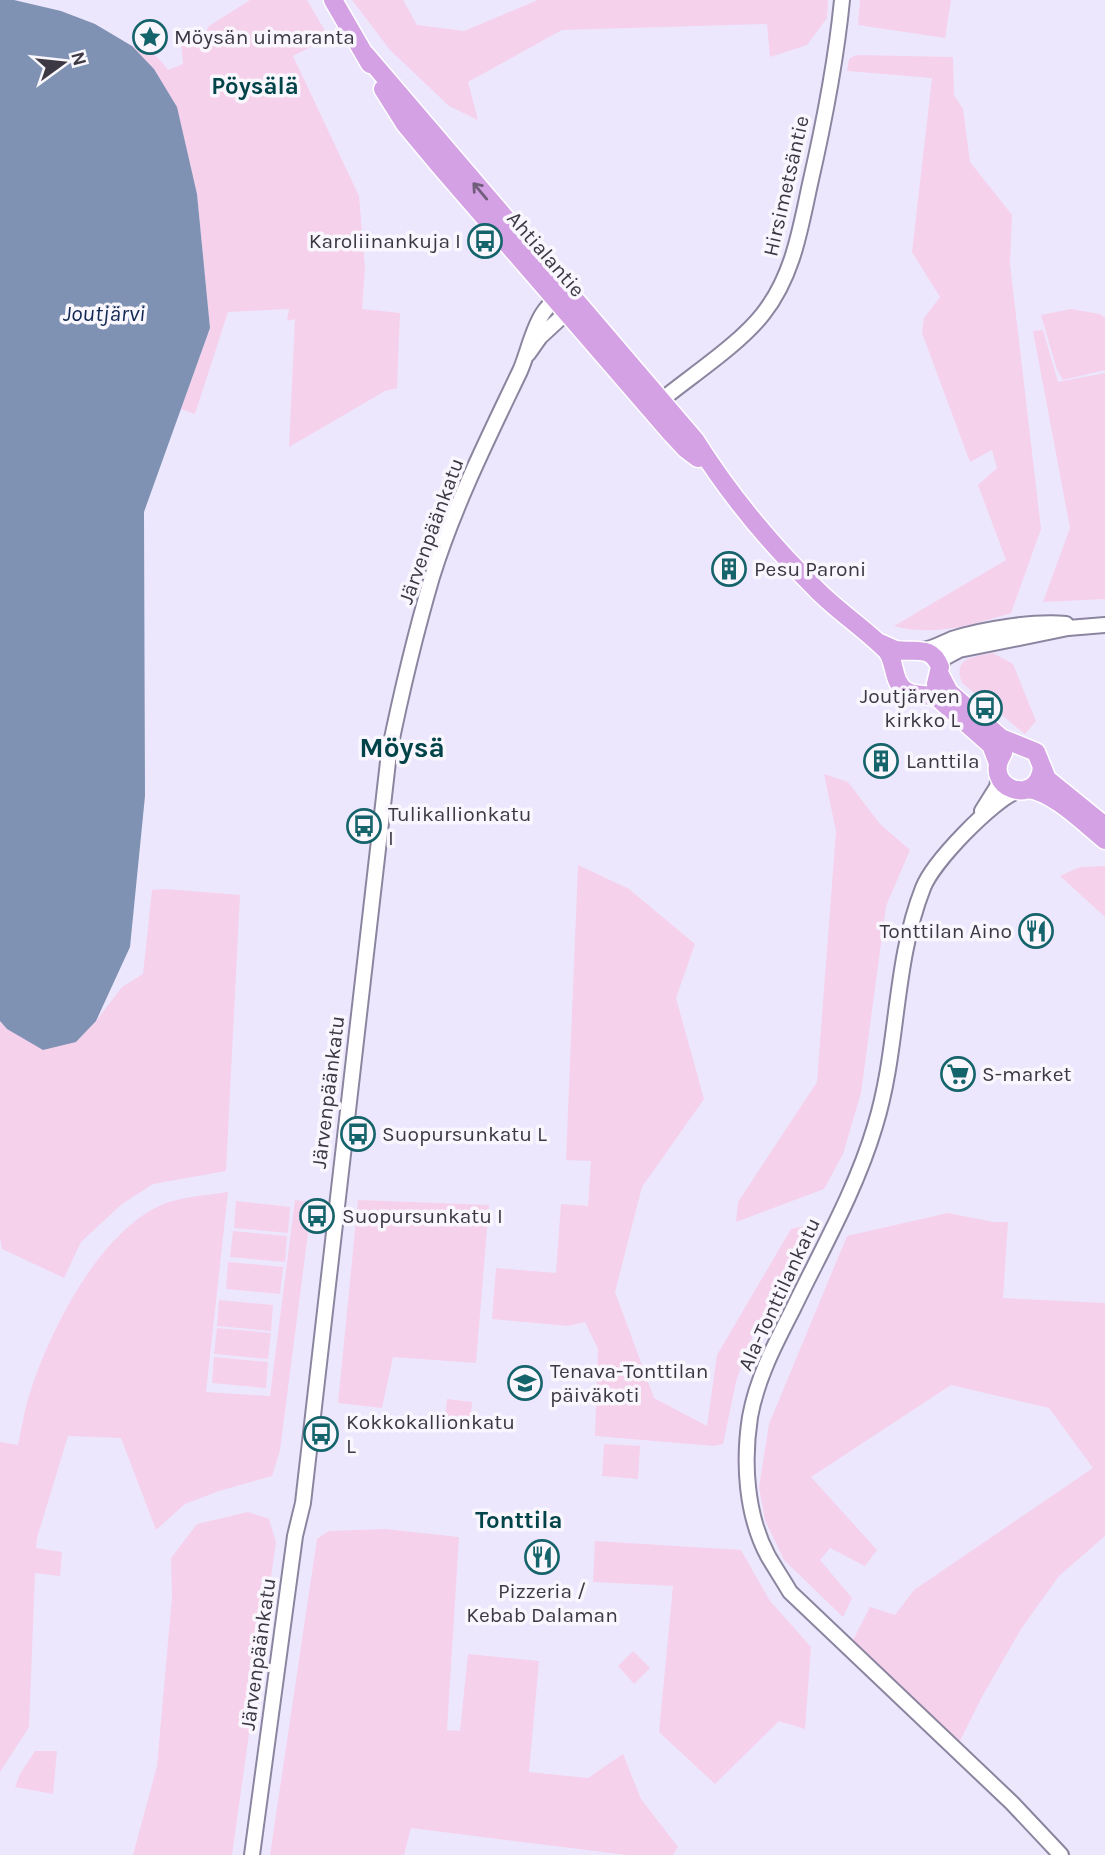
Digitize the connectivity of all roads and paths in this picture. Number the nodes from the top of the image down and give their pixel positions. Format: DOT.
graph roads {
  1 [pos="333,0"];
  2 [pos="842,0"];
  3 [pos="564,303"];
  4 [pos="656,405"];
  5 [pos="1085,625"];
  6 [pos="1105,625"];
  7 [pos="877,641"];
  8 [pos="917,650"];
  9 [pos="940,671"];
  10 [pos="895,672"];
  11 [pos="920,694"];
  12 [pos="1020,746"];
  13 [pos="1042,767"];
  14 [pos="998,769"];
  15 [pos="1022,790"];
  16 [pos="974,824"];
  17 [pos="1105,826"];
  18 [pos="1105,840"];
  19 [pos="251,1855"];
  20 [pos="1061,1855"];
  1 -- 3 [label="main road, Ahtialantie"];
  2 -- 4 [label="street, Hirsimetsäntie"];
  3 -- 4 [label="main road, Ahtialantie"];
  3 -- 19 [label="street, Järvenpäänkatu"];
  4 -- 7 [label="main road, Ahtialantie"];
  5 -- 6 [label="street"];
  5 -- 8 [label="street"];
  5 -- 9 [label="street"];
  7 -- 8 [label="main road, Ahtialantie"];
  7 -- 10 [label="main road, Ahtialantie"];
  8 -- 9 [label="main road"];
  8 -- 10 [label="main road"];
  9 -- 11 [label="main road"];
  9 -- 12 [label="main road"];
  10 -- 11 [label="main road"];
  11 -- 14 [label="main road"];
  12 -- 13 [label="main road"];
  12 -- 14 [label="main road"];
  13 -- 15 [label="main road"];
  13 -- 17 [label="main road"];
  14 -- 15 [label="main road"];
  14 -- 16 [label="street, Ala-Tonttilankatu"];
  15 -- 16 [label="street, Ala-Tonttilankatu"];
  15 -- 18 [label="main road"];
  16 -- 20 [label="street, Ala-Tonttilankatu"];
}
